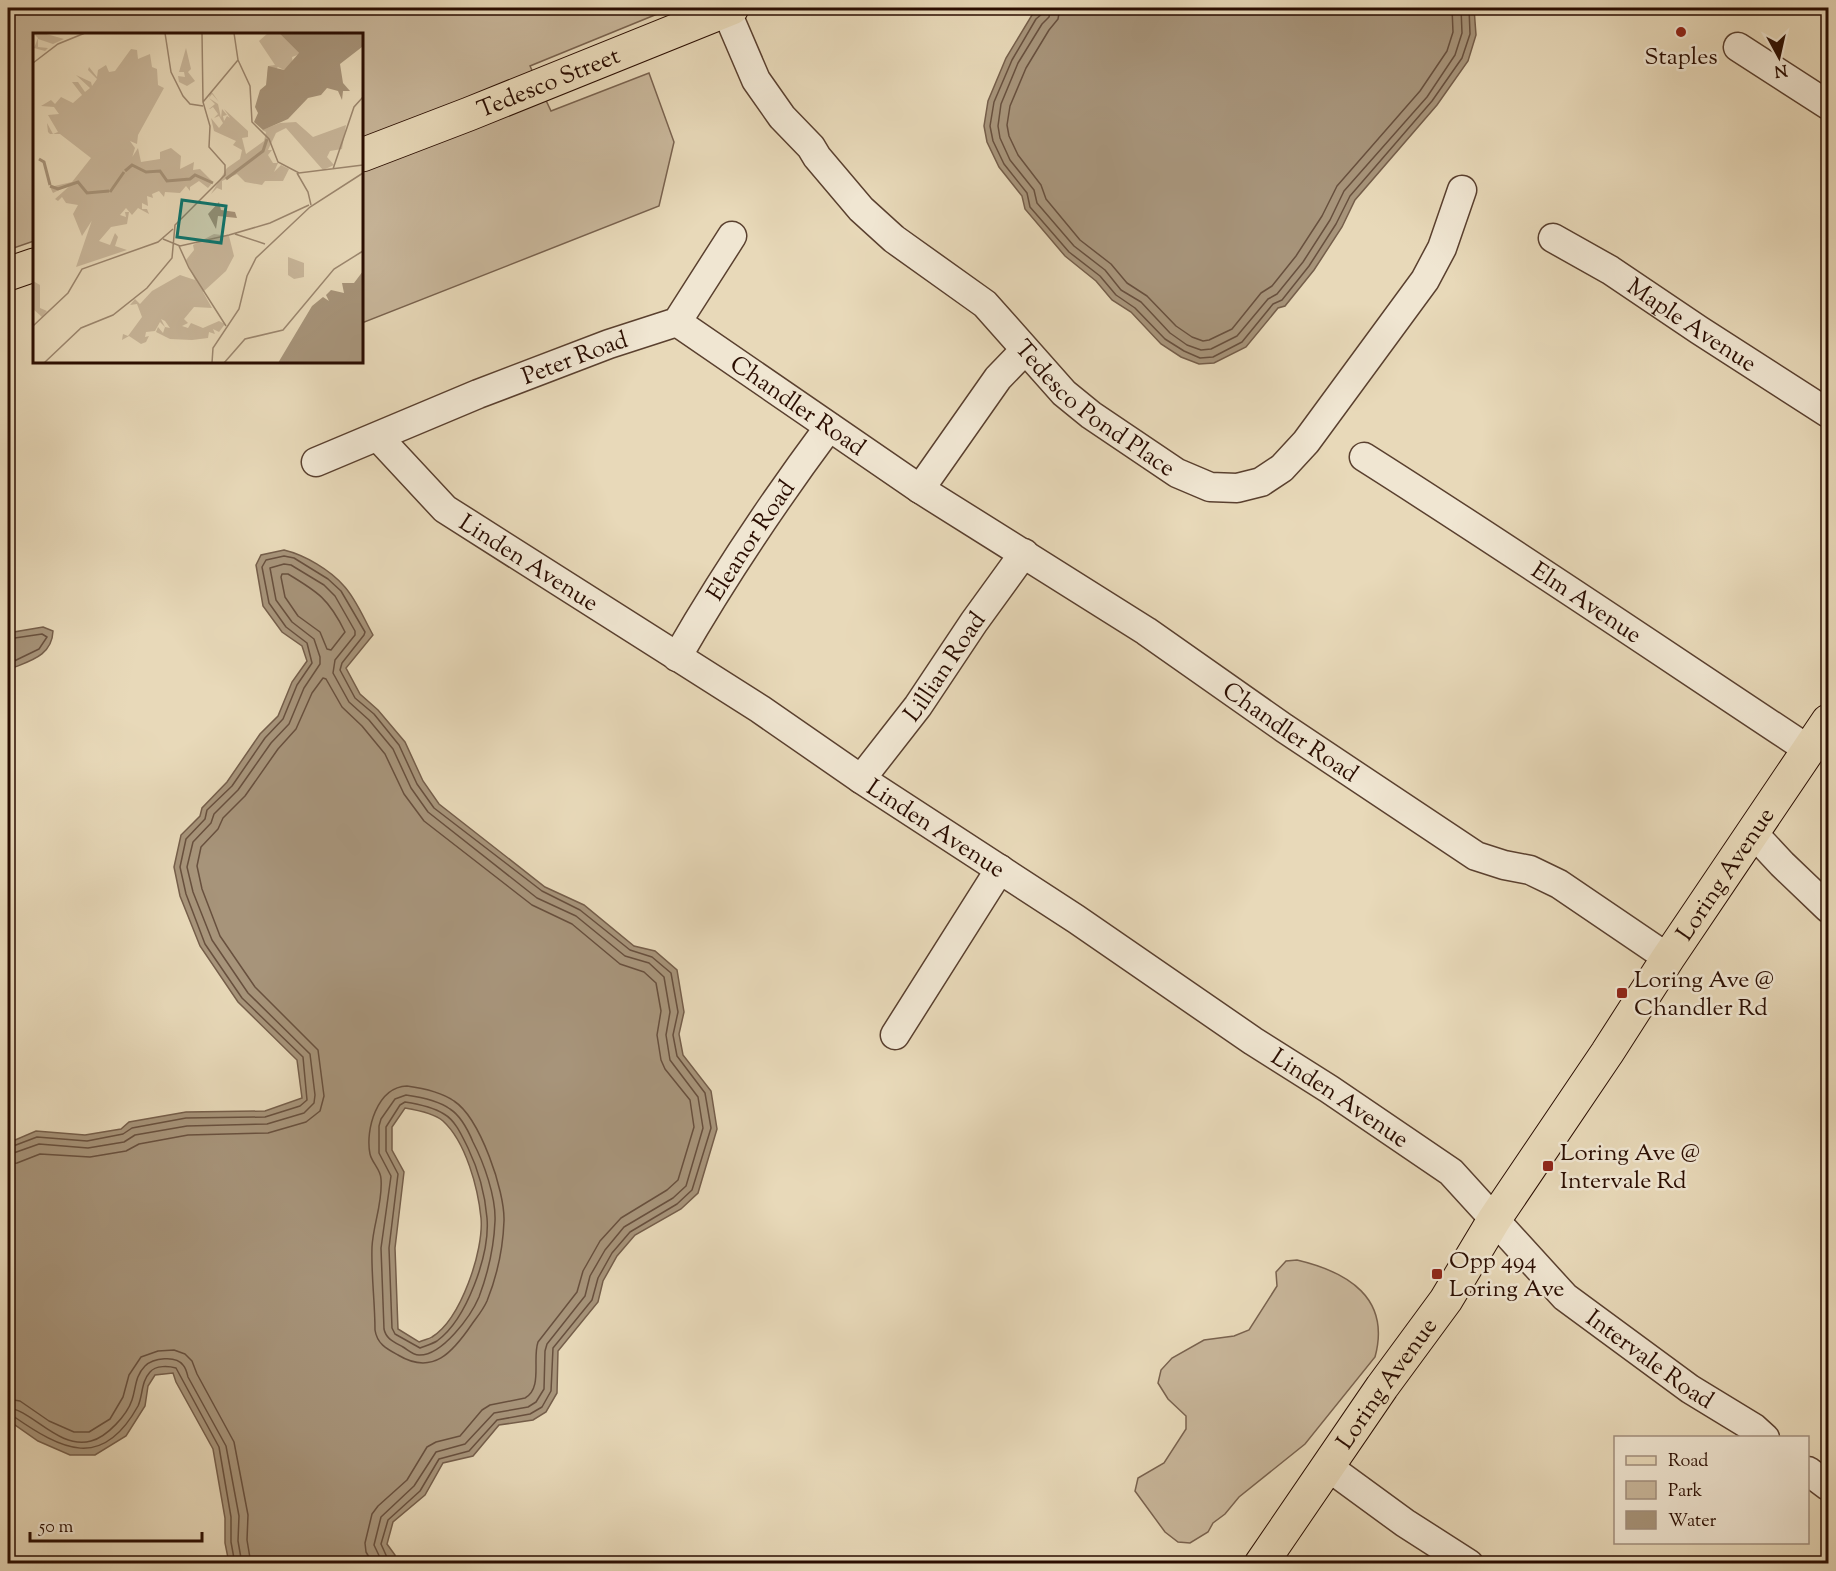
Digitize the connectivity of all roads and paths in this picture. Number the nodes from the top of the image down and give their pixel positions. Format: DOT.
graph roads {
  1 [pos="729,9"];
  2 [pos="1738,47"];
  3 [pos="1828,105"];
  4 [pos="363,155"];
  5 [pos="1462,190"];
  6 [pos="732,236"];
  7 [pos="1552,238"];
  8 [pos="33,265"];
  9 [pos="8,274"];
  10 [pos="677,322"];
  11 [pos="1025,350"];
  12 [pos="1828,413"];
  13 [pos="829,427"];
  14 [pos="378,437"];
  15 [pos="1364,457"];
  16 [pos="316,462"];
  17 [pos="920,489"];
  18 [pos="1024,553"];
  19 [pos="677,657"];
  20 [pos="1828,721"];
  21 [pos="1809,750"];
  22 [pos="861,779"];
  23 [pos="1754,834"];
  24 [pos="1000,869"];
  25 [pos="1828,908"];
  26 [pos="1668,958"];
  27 [pos="895,1035"];
  28 [pos="1494,1220"];
  29 [pos="1764,1436"];
  30 [pos="1327,1466"];
  31 [pos="1809,1472"];
  32 [pos="1828,1486"];
  33 [pos="1261,1563"];
  34 [pos="1469,1563"];
  1 -- 4 [label="main road, Tedesco Street"];
  1 -- 11 [label="street, Tedesco Pond Place"];
  2 -- 3 [label="street"];
  5 -- 11 [label="street, Tedesco Pond Place"];
  6 -- 10 [label="street"];
  7 -- 12 [label="street, Maple Avenue"];
  8 -- 9 [label="main road"];
  10 -- 13 [label="street, Chandler Road"];
  10 -- 14 [label="street, Peter Road"];
  11 -- 17 [label="street"];
  13 -- 17 [label="street, Chandler Road"];
  13 -- 19 [label="street, Eleanor Road"];
  14 -- 16 [label="street, Peter Road"];
  14 -- 19 [label="street, Linden Avenue"];
  15 -- 21 [label="street, Elm Avenue"];
  17 -- 18 [label="street, Chandler Road"];
  18 -- 22 [label="street, Lillian Road"];
  18 -- 26 [label="street, Chandler Road"];
  19 -- 22 [label="street, Linden Avenue"];
  20 -- 21 [label="main road, Loring Avenue"];
  21 -- 23 [label="main road, Loring Avenue"];
  22 -- 24 [label="street, Linden Avenue"];
  23 -- 25 [label="street"];
  23 -- 26 [label="main road, Loring Avenue"];
  24 -- 27 [label="street"];
  24 -- 28 [label="street, Linden Avenue"];
  26 -- 28 [label="main road, Loring Avenue"];
  28 -- 29 [label="street, Intervale Road"];
  28 -- 30 [label="main road, Loring Avenue"];
  30 -- 33 [label="main road, Loring Avenue"];
  30 -- 34 [label="street"];
  31 -- 32 [label="street"];
}
